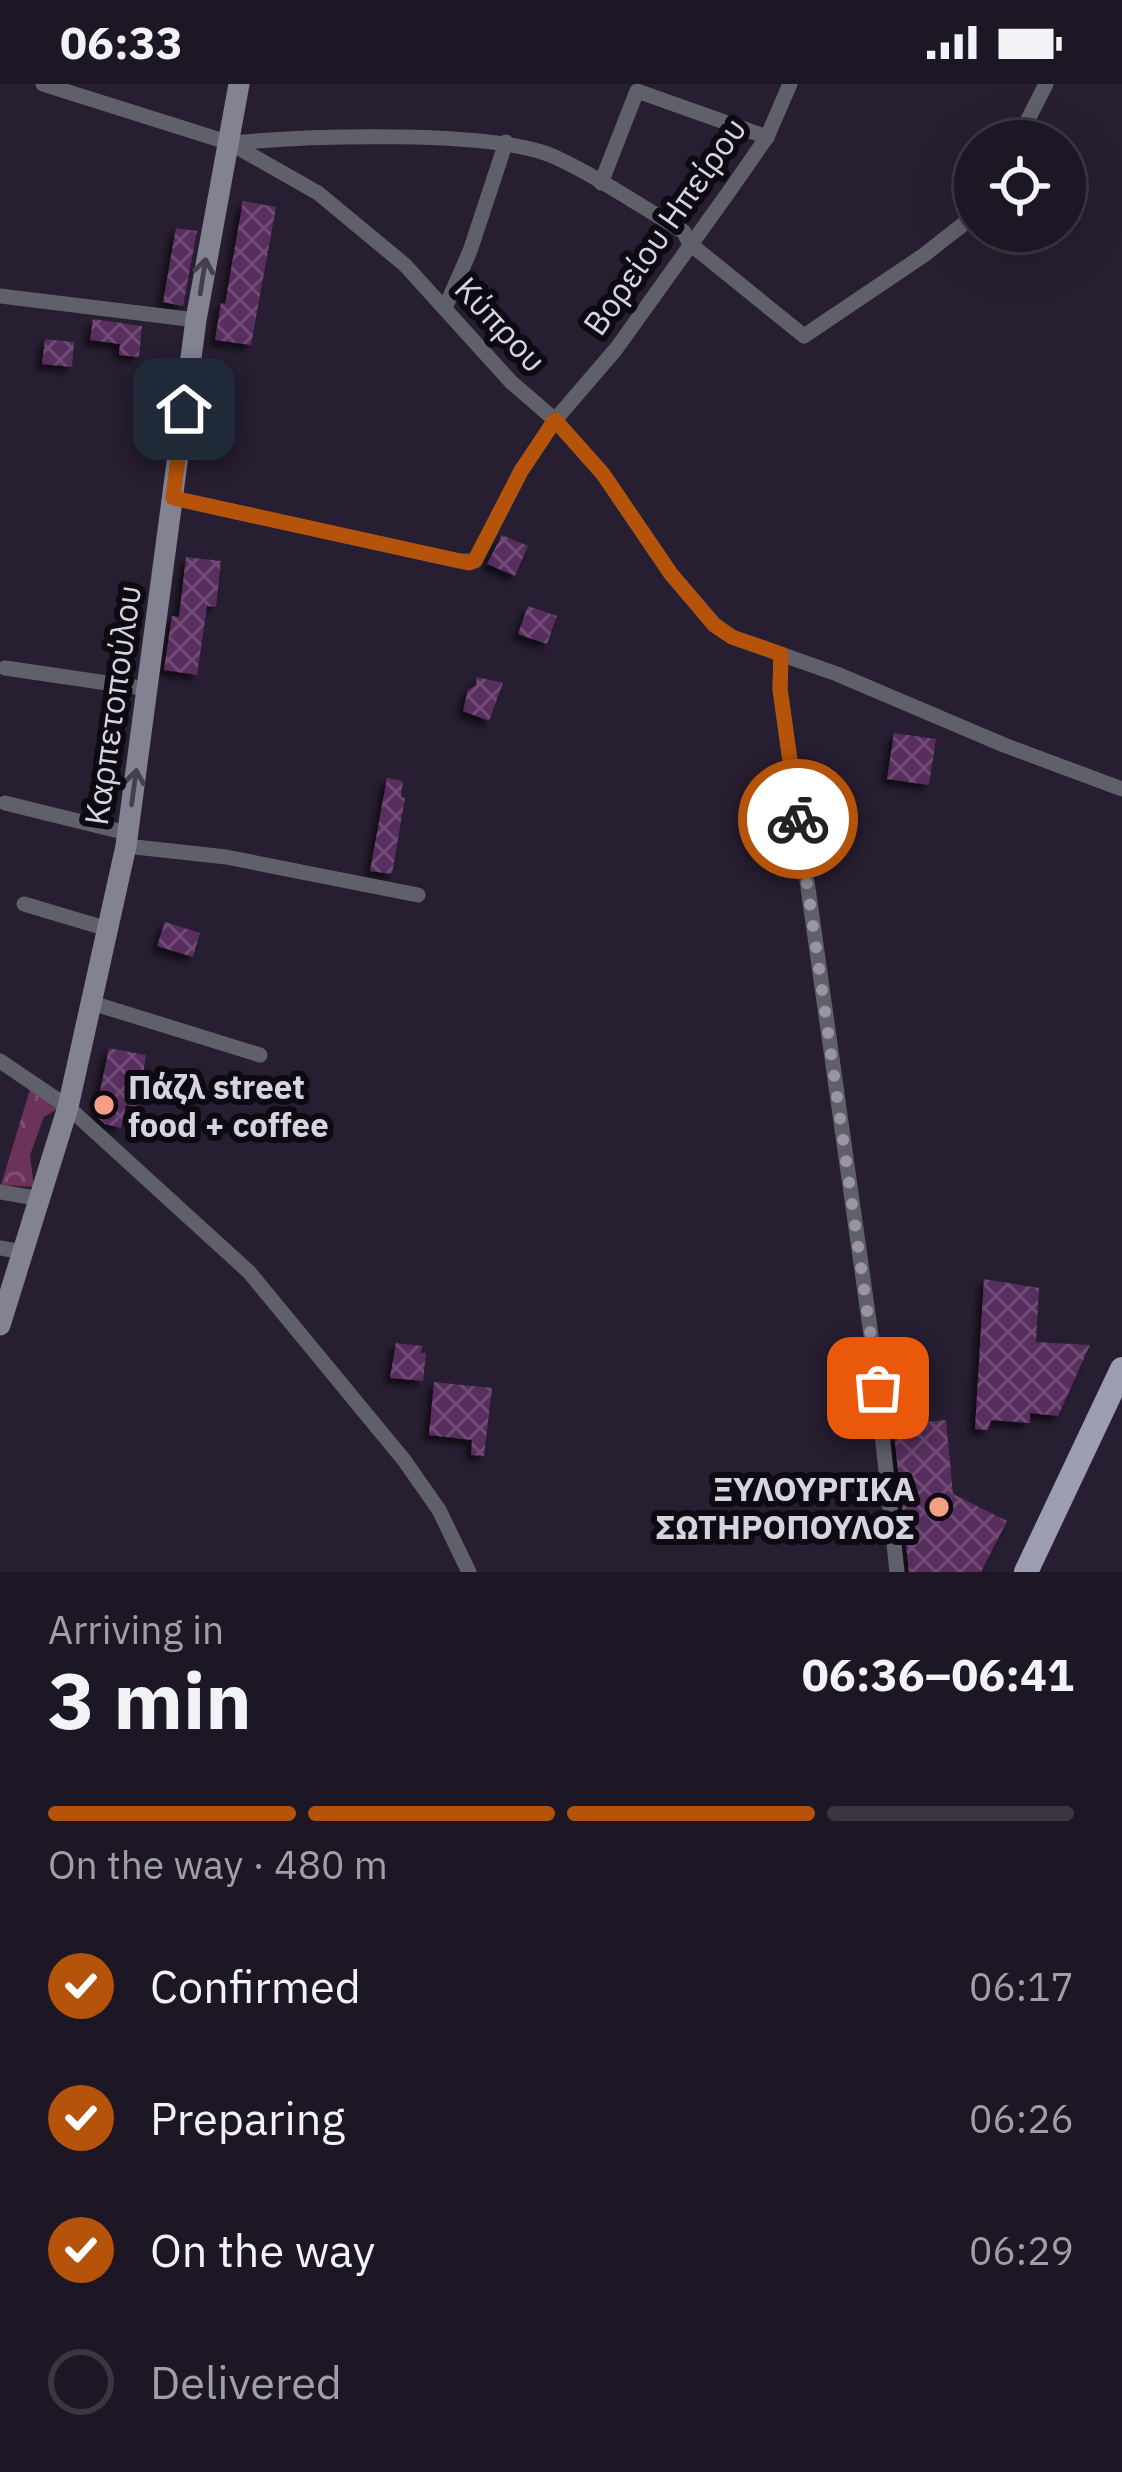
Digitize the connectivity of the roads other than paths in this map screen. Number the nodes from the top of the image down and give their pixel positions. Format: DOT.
graph roads {
  1 [pos="43,84"];
  2 [pos="239,84"];
  3 [pos="790,84"];
  4 [pos="1046,84"];
  5 [pos="1028,120"];
  6 [pos="766,137"];
  7 [pos="506,142"];
  8 [pos="230,143"];
  9 [pos="601,183"];
  10 [pos="954,231"];
  11 [pos="689,243"];
  12 [pos="0,296"];
  13 [pos="445,308"];
  14 [pos="196,320"];
  15 [pos="555,420"];
  16 [pos="173,498"];
  17 [pos="781,654"];
  18 [pos="5,668"];
  19 [pos="148,689"];
  20 [pos="1122,789"];
  21 [pos="5,803"];
  22 [pos="126,840"];
  23 [pos="418,895"];
  24 [pos="24,904"];
  25 [pos="108,929"];
  26 [pos="92,1003"];
  27 [pos="260,1055"];
  28 [pos="0,1061"];
  29 [pos="68,1107"];
  30 [pos="0,1192"];
  31 [pos="40,1198"];
  32 [pos="0,1248"];
  33 [pos="23,1252"];
  34 [pos="0,1325"];
  35 [pos="1122,1370"];
  36 [pos="470,1572"];
  37 [pos="897,1572"];
  38 [pos="1026,1572"];
  1 -- 8 [label="street, Κύπρου"];
  2 -- 8 [label="main road, Καρπετοπούλου"];
  3 -- 6 [label="street, Βορείου Ηπείρου"];
  4 -- 5 [label="street"];
  6 -- 9 [label="street"];
  6 -- 11 [label="street, Βορείου Ηπείρου"];
  7 -- 8 [label="street"];
  7 -- 9 [label="street"];
  7 -- 13 [label="street"];
  8 -- 13 [label="street, Κύπρου"];
  14 -- 8 [label="main road, Καρπετοπούλου, one-way"];
  9 -- 11 [label="street"];
  10 -- 11 [label="street"];
  11 -- 15 [label="street, Βορείου Ηπείρου"];
  12 -- 14 [label="street"];
  13 -- 15 [label="street, Κύπρου"];
  14 -- 16 [label="main road, Καρπετοπούλου"];
  15 -- 16 [label="street, Βορείου Ηπείρου"];
  15 -- 17 [label="street, Κύπρου"];
  16 -- 19 [label="main road, Καρπετοπούλου"];
  17 -- 20 [label="street, Κύπρου"];
  17 -- 37 [label="street"];
  18 -- 19 [label="street"];
  22 -- 19 [label="main road, Καρπετοπούλου, one-way"];
  21 -- 22 [label="street"];
  22 -- 23 [label="street"];
  22 -- 25 [label="main road, Καρπετοπούλου"];
  24 -- 25 [label="street"];
  25 -- 26 [label="main road, Καρπετοπούλου"];
  26 -- 27 [label="street"];
  26 -- 29 [label="main road, Καρπετοπούλου"];
  28 -- 29 [label="street"];
  29 -- 31 [label="main road, Καρπετοπούλου"];
  29 -- 36 [label="street"];
  30 -- 31 [label="street"];
  31 -- 33 [label="main road, Καρπετοπούλου"];
  32 -- 33 [label="street"];
  33 -- 34 [label="main road, Καρπετοπούλου"];
  35 -- 38 [label="main road"];
}
